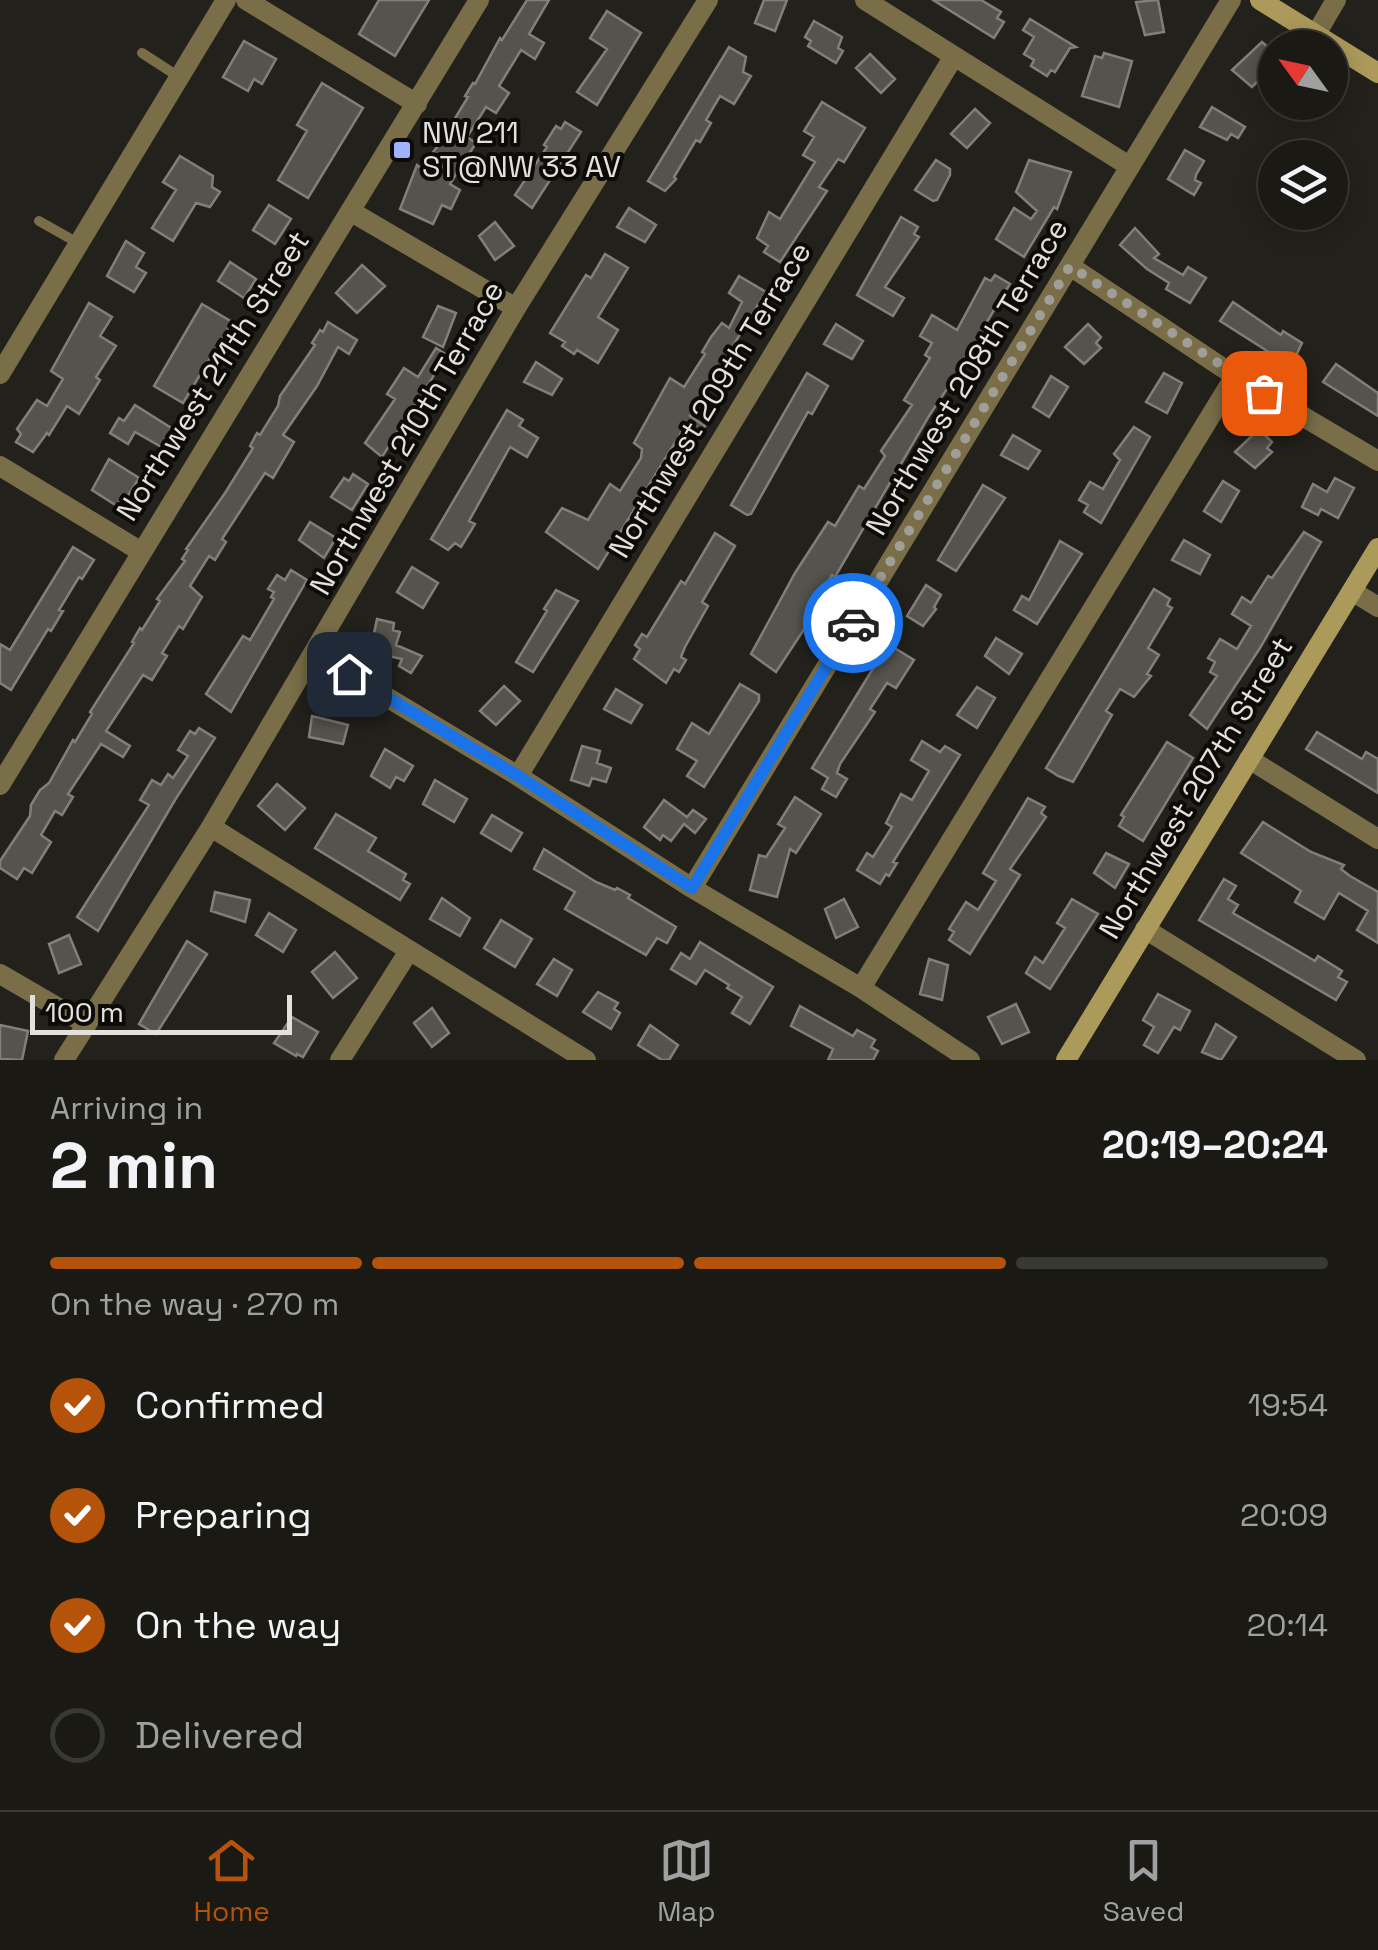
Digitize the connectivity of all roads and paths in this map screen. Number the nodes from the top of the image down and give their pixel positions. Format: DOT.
graph roads {
  1 [pos="226,0"];
  2 [pos="246,0"];
  3 [pos="478,0"];
  4 [pos="708,0"];
  5 [pos="865,0"];
  6 [pos="1231,0"];
  7 [pos="1260,0"];
  8 [pos="1336,0"];
  9 [pos="1309,30"];
  10 [pos="1318,30"];
  11 [pos="142,53"];
  12 [pos="1348,54"];
  13 [pos="954,56"];
  14 [pos="1378,73"];
  15 [pos="180,77"];
  16 [pos="417,104"];
  17 [pos="1129,166"];
  18 [pos="350,211"];
  19 [pos="40,221"];
  20 [pos="79,244"];
  21 [pos="1070,266"];
  22 [pos="516,308"];
  23 [pos="0,374"];
  24 [pos="1235,376"];
  25 [pos="1378,461"];
  26 [pos="0,466"];
  27 [pos="1378,548"];
  28 [pos="140,551"];
  29 [pos="1352,591"];
  30 [pos="1378,607"];
  31 [pos="315,654"];
  32 [pos="1249,759"];
  33 [pos="518,776"];
  34 [pos="0,785"];
  35 [pos="212,827"];
  36 [pos="1378,838"];
  37 [pos="692,888"];
  38 [pos="1146,930"];
  39 [pos="409,951"];
  40 [pos="0,974"];
  41 [pos="861,988"];
  42 [pos="86,1024"];
  43 [pos="64,1060"];
  44 [pos="340,1060"];
  45 [pos="584,1060"];
  46 [pos="970,1060"];
  47 [pos="1066,1060"];
  48 [pos="1356,1060"];
  1 -- 15 [label="street"];
  2 -- 16 [label="street"];
  3 -- 16 [label="street, Northwest 211th Street"];
  4 -- 22 [label="street, Northwest 210th Terrace"];
  5 -- 13 [label="street"];
  6 -- 17 [label="street, Northwest 208th Terrace"];
  7 -- 9 [label="street"];
  8 -- 10 [label="street"];
  11 -- 15 [label="lane"];
  12 -- 14 [label="street"];
  13 -- 17 [label="street"];
  13 -- 33 [label="street, Northwest 209th Terrace"];
  15 -- 20 [label="street"];
  16 -- 18 [label="street, Northwest 211th Street"];
  17 -- 21 [label="street, Northwest 208th Terrace"];
  18 -- 22 [label="street"];
  18 -- 28 [label="street, Northwest 211th Street"];
  19 -- 20 [label="lane"];
  20 -- 23 [label="street"];
  21 -- 24 [label="street"];
  21 -- 37 [label="street, Northwest 208th Terrace"];
  22 -- 31 [label="street, Northwest 210th Terrace"];
  24 -- 25 [label="street"];
  24 -- 41 [label="street"];
  26 -- 28 [label="street"];
  27 -- 29 [label="street, Northwest 207th Street"];
  28 -- 34 [label="street, Northwest 211th Street"];
  29 -- 30 [label="street"];
  29 -- 32 [label="street, Northwest 207th Street"];
  31 -- 33 [label="street"];
  31 -- 35 [label="street, Northwest 210th Terrace"];
  32 -- 36 [label="street"];
  32 -- 38 [label="street, Northwest 207th Street"];
  33 -- 37 [label="street"];
  35 -- 39 [label="street"];
  35 -- 42 [label="street, Northwest 210th Terrace"];
  37 -- 41 [label="street"];
  38 -- 47 [label="street, Northwest 207th Street"];
  38 -- 48 [label="street"];
  39 -- 44 [label="street"];
  39 -- 45 [label="street"];
  40 -- 42 [label="street"];
  41 -- 46 [label="street"];
  42 -- 43 [label="street, Northwest 210th Terrace"];
}
